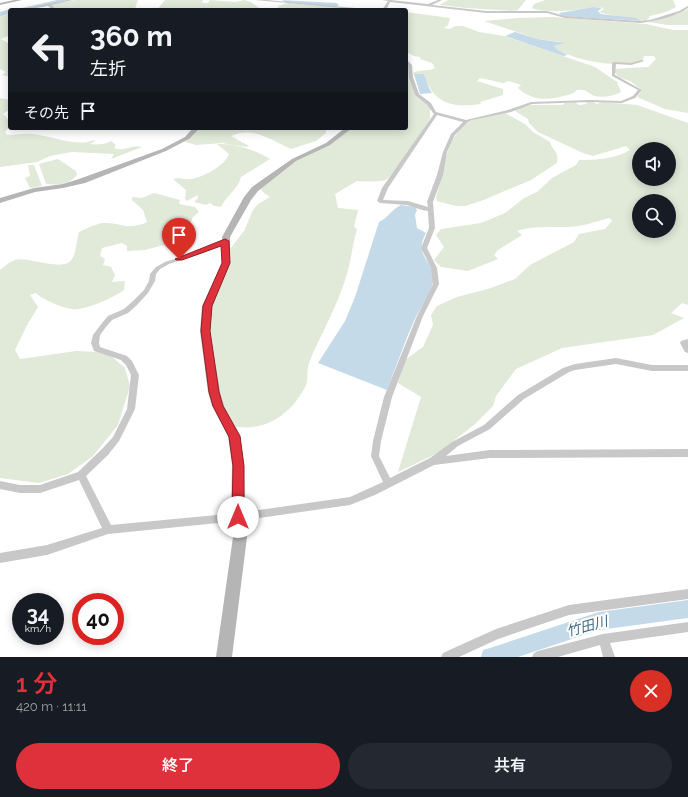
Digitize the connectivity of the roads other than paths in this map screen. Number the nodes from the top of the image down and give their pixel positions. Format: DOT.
graph roads {
  1 [pos="20,0"];
  2 [pos="72,0"];
  3 [pos="256,0"];
  4 [pos="274,0"];
  5 [pos="383,0"];
  6 [pos="441,0"];
  7 [pos="283,1"];
  8 [pos="389,1"];
  9 [pos="345,3"];
  10 [pos="0,4"];
  11 [pos="48,4"];
  12 [pos="429,5"];
  13 [pos="338,6"];
  14 [pos="276,7"];
  15 [pos="688,7"];
  16 [pos="29,8"];
  17 [pos="53,8"];
  18 [pos="356,8"];
  19 [pos="642,61"];
  20 [pos="408,62"];
  21 [pos="436,114"];
  22 [pos="466,121"];
  23 [pos="195,130"];
  24 [pos="346,130"];
  25 [pos="0,201"];
  26 [pos="430,209"];
  27 [pos="225,241"];
  28 [pos="688,342"];
  29 [pos="688,350"];
  30 [pos="688,368"];
  31 [pos="688,453"];
  32 [pos="433,462"];
  33 [pos="81,475"];
  34 [pos="388,483"];
  35 [pos="0,485"];
  36 [pos="238,517"];
  37 [pos="108,530"];
  38 [pos="0,558"];
  39 [pos="688,594"];
  40 [pos="688,627"];
  41 [pos="603,639"];
  42 [pos="224,657"];
  43 [pos="448,657"];
  44 [pos="538,657"];
  45 [pos="609,657"];
  1 -- 10 [label="street"];
  2 -- 11 [label="street"];
  3 -- 7 [label="street"];
  4 -- 7 [label="street"];
  5 -- 8 [label="street"];
  6 -- 12 [label="street"];
  7 -- 13 [label="street"];
  7 -- 14 [label="street"];
  8 -- 12 [label="street"];
  9 -- 13 [label="street"];
  11 -- 16 [label="street"];
  11 -- 17 [label="street"];
  12 -- 15 [label="street"];
  13 -- 18 [label="street"];
  19 -- 22 [label="street"];
  20 -- 21 [label="street"];
  21 -- 22 [label="street"];
  21 -- 26 [label="street"];
  22 -- 26 [label="street"];
  23 -- 25 [label="street"];
  24 -- 27 [label="street"];
  26 -- 34 [label="street"];
  27 -- 33 [label="street"];
  27 -- 36 [label="street"];
  28 -- 29 [label="street"];
  30 -- 32 [label="street"];
  31 -- 32 [label="street"];
  32 -- 34 [label="street"];
  33 -- 35 [label="street"];
  33 -- 37 [label="street"];
  34 -- 36 [label="street"];
  36 -- 37 [label="street"];
  36 -- 42 [label="street"];
  37 -- 38 [label="street"];
  39 -- 43 [label="street"];
  40 -- 41 [label="street"];
  41 -- 44 [label="street"];
  41 -- 45 [label="street"];
}
